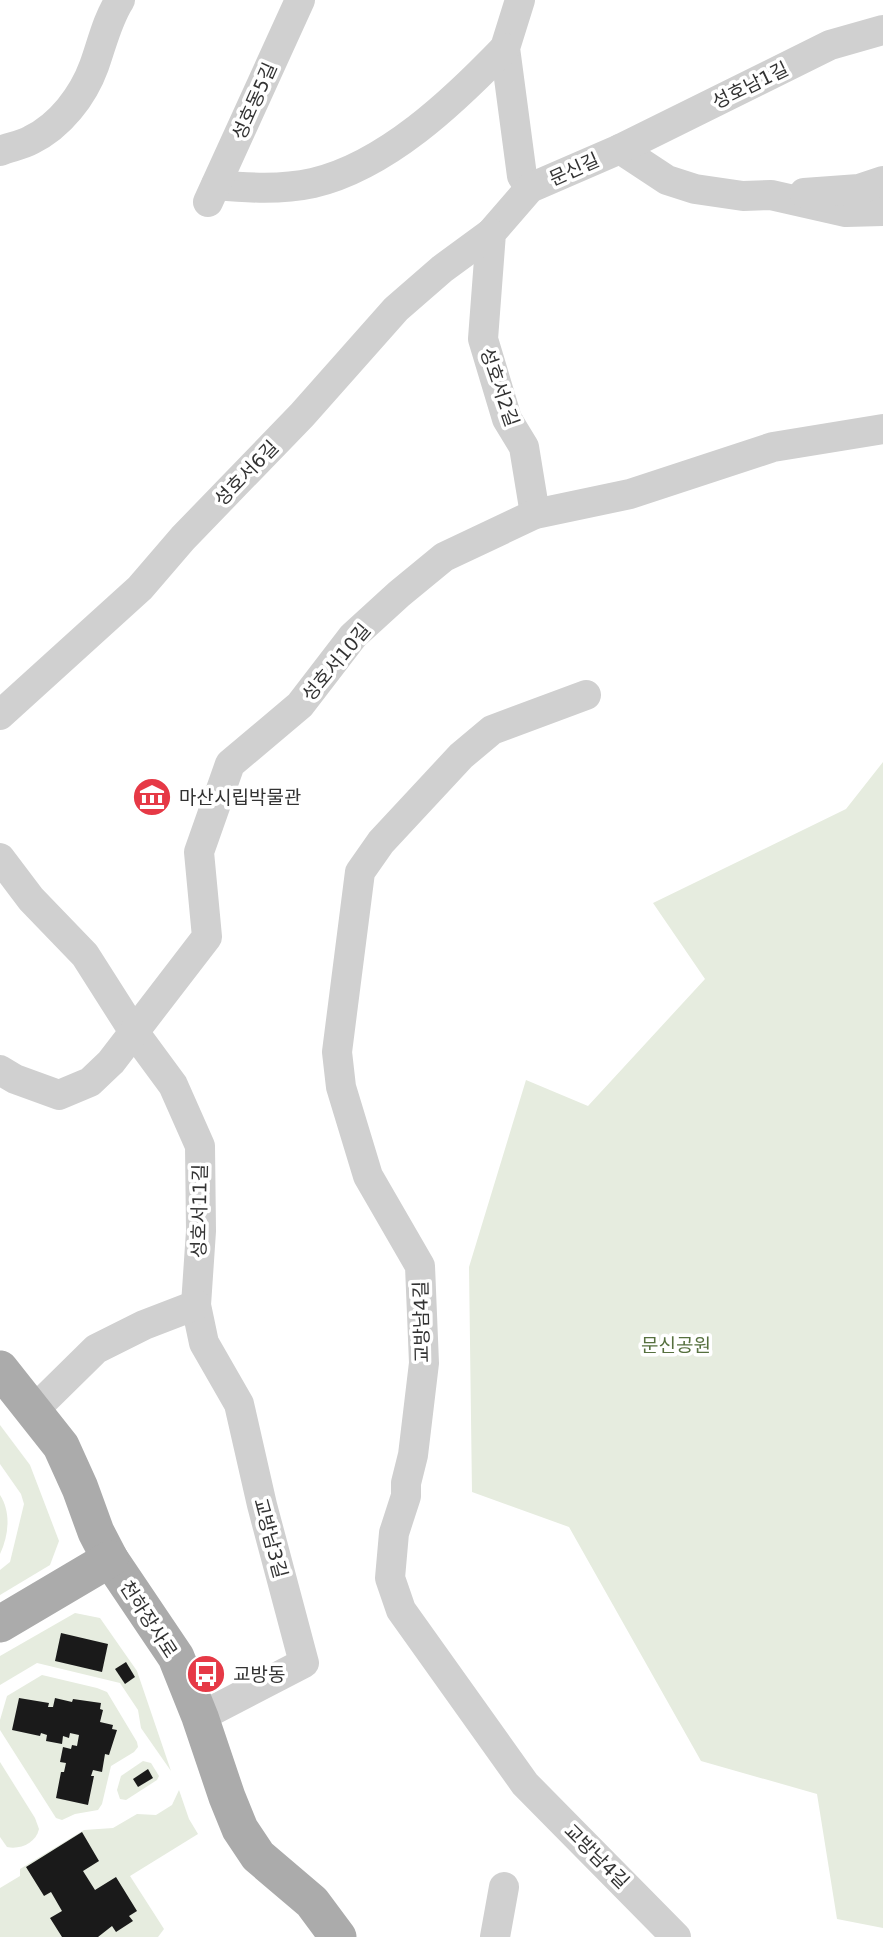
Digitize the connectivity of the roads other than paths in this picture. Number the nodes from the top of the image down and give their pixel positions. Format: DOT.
graph roads {
  1 [pos="120,0"];
  2 [pos="300,0"];
  3 [pos="520,0"];
  4 [pos="883,30"];
  5 [pos="505,48"];
  6 [pos="620,149"];
  7 [pos="0,151"];
  8 [pos="883,181"];
  9 [pos="530,188"];
  10 [pos="771,195"];
  11 [pos="883,211"];
  12 [pos="491,233"];
  13 [pos="883,429"];
  14 [pos="535,514"];
  15 [pos="586,695"];
  16 [pos="0,715"];
  17 [pos="0,858"];
  18 [pos="134,1032"];
  19 [pos="0,1070"];
  20 [pos="196,1305"];
  21 [pos="0,1369"];
  22 [pos="34,1410"];
  23 [pos="110,1559"];
  24 [pos="0,1624"];
  25 [pos="200,1717"];
  26 [pos="504,1887"];
  27 [pos="338,1937"];
  28 [pos="495,1937"];
  29 [pos="676,1937"];
  1 -- 7 [label="street"];
  2 -- 5 [label="street, 성호동5길"];
  3 -- 5 [label="street, 문신길"];
  4 -- 6 [label="street, 성호남1길"];
  5 -- 9 [label="street, 문신길"];
  6 -- 9 [label="street, 문신길"];
  6 -- 10 [label="street, 문신길"];
  8 -- 10 [label="street"];
  9 -- 12 [label="street"];
  10 -- 11 [label="street, 문신길"];
  12 -- 14 [label="street, 성호서2길"];
  12 -- 16 [label="street, 성호서6길"];
  13 -- 14 [label="street, 성호서10길"];
  14 -- 18 [label="street, 성호서10길"];
  15 -- 29 [label="street, 교방남4길"];
  17 -- 18 [label="street, 성호서11길"];
  18 -- 19 [label="street, 성호서10길"];
  18 -- 20 [label="street, 성호서11길"];
  20 -- 22 [label="street"];
  20 -- 25 [label="street, 교방남3길"];
  21 -- 22 [label="main road, 천하장사로"];
  22 -- 23 [label="main road, 천하장사로"];
  23 -- 24 [label="main road"];
  23 -- 25 [label="main road, 천하장사로"];
  25 -- 27 [label="main road, 천하장사로"];
  26 -- 28 [label="street"];
}
